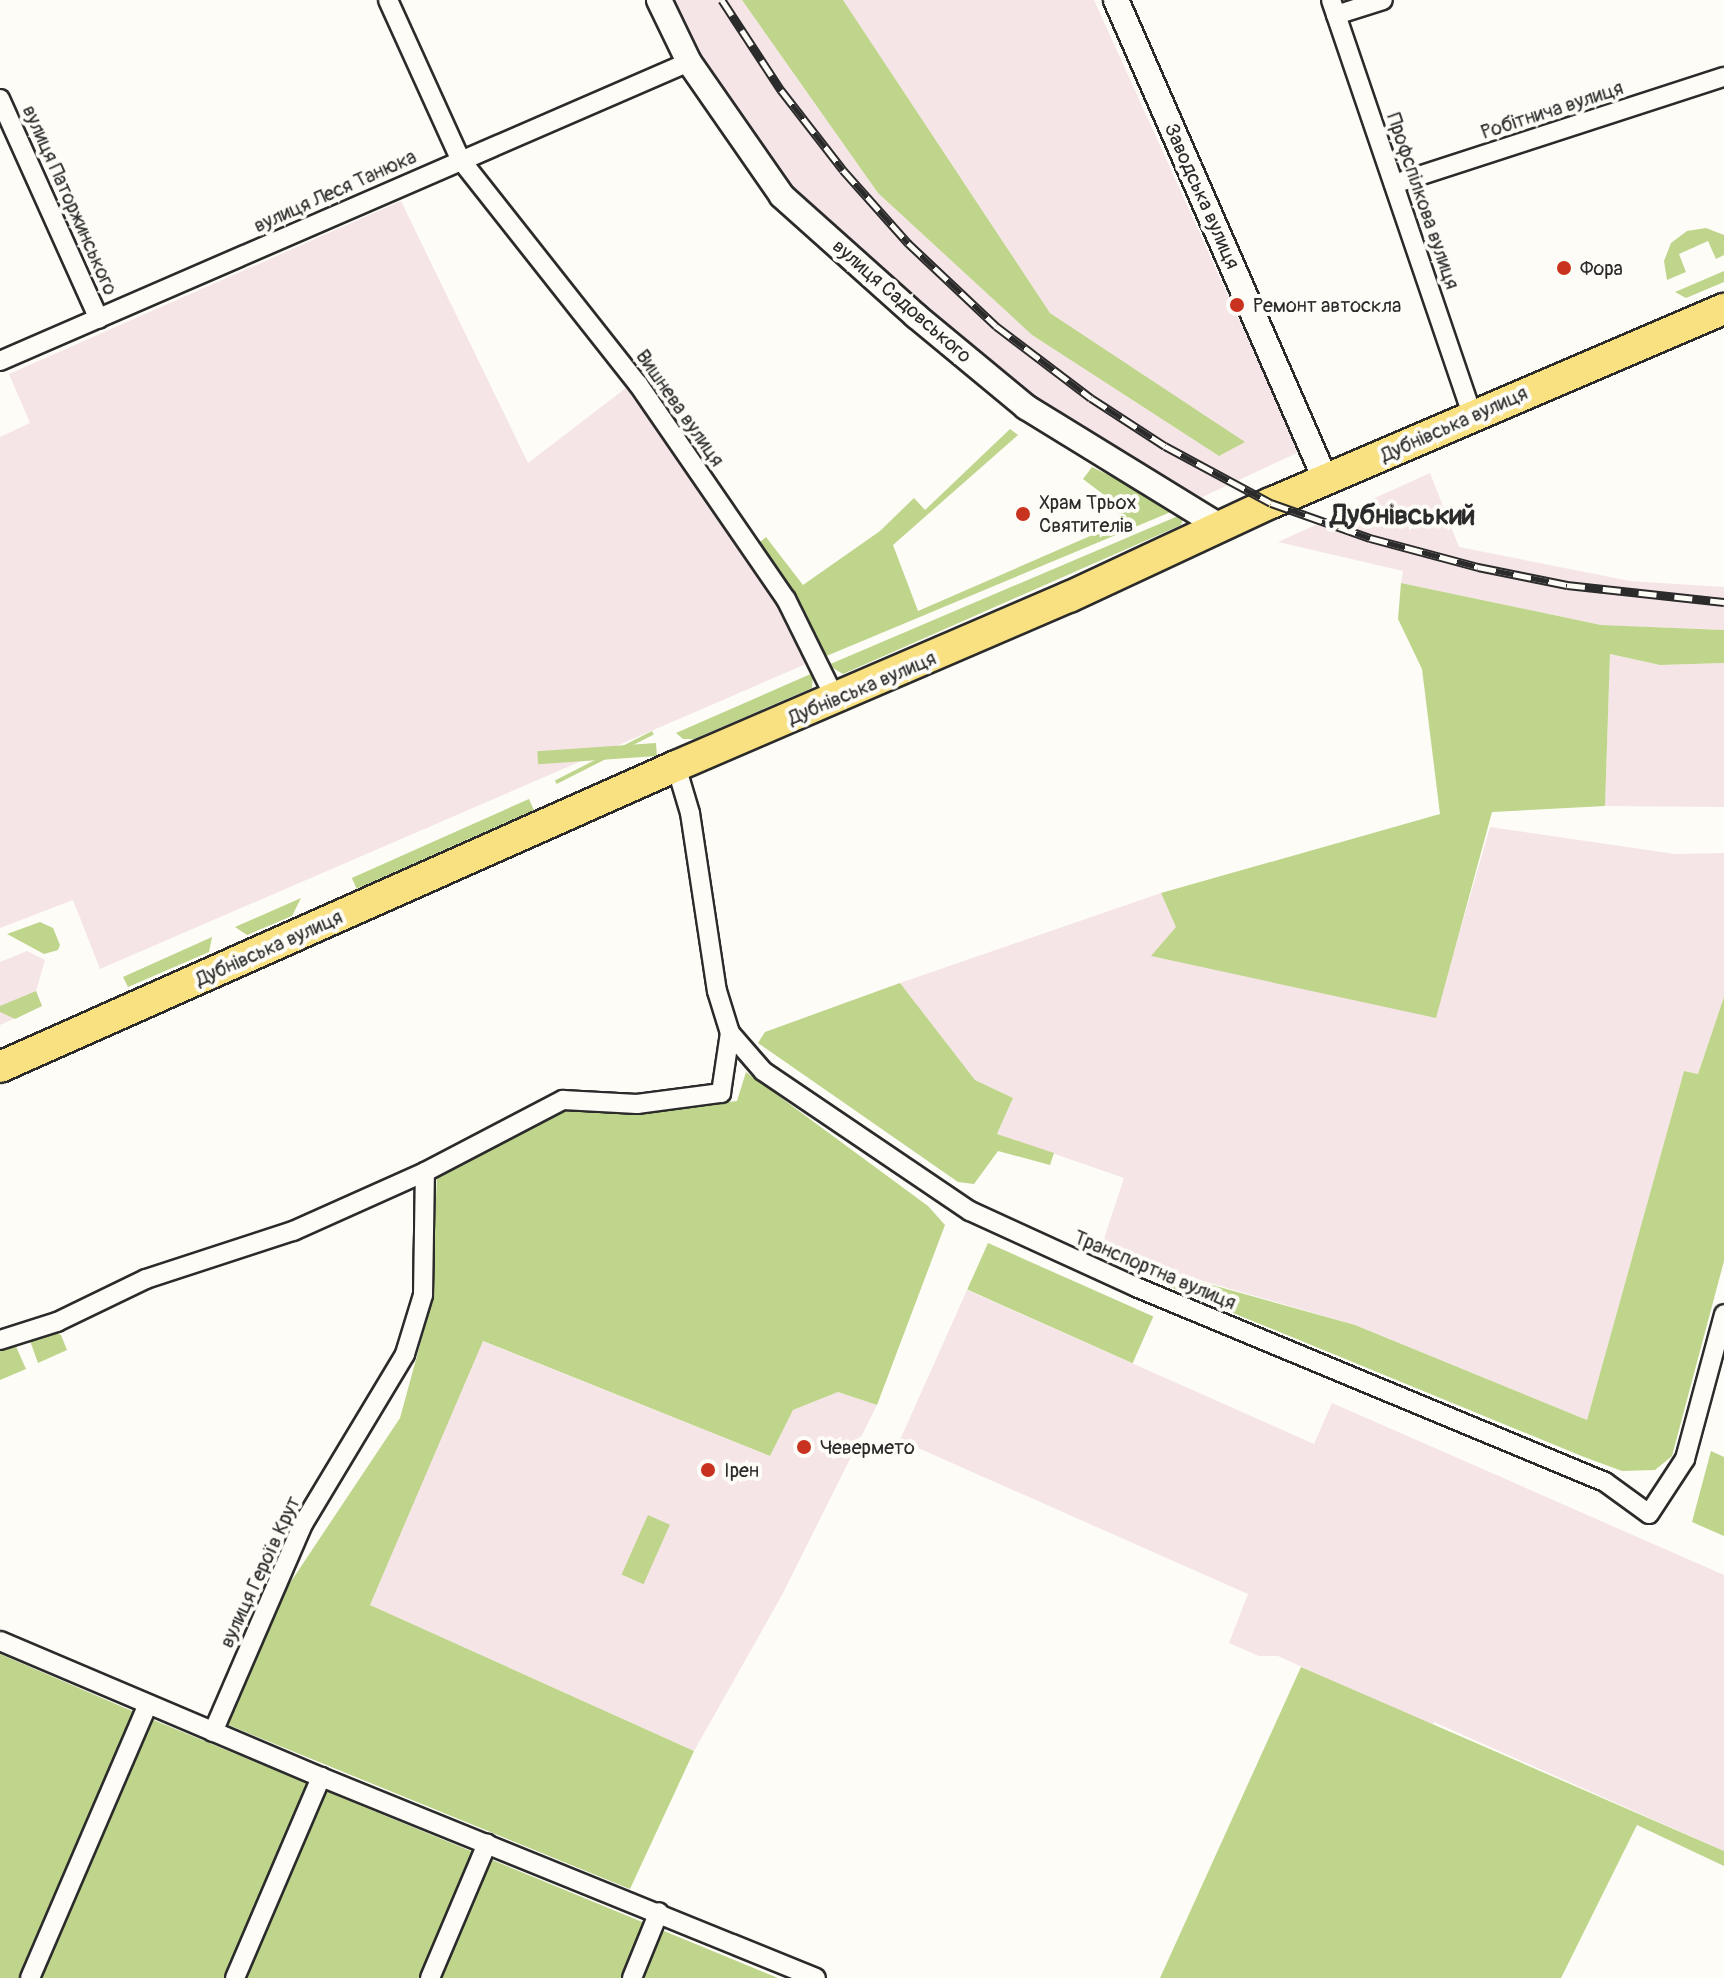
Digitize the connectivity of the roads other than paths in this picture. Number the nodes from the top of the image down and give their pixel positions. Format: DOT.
graph roads {
  1 [pos="388,0"];
  2 [pos="659,0"];
  3 [pos="1116,0"];
  4 [pos="1383,0"];
  5 [pos="1334,7"];
  6 [pos="689,62"];
  7 [pos="1724,77"];
  8 [pos="0,99"];
  9 [pos="460,159"];
  10 [pos="1394,184"];
  11 [pos="1724,309"];
  12 [pos="99,319"];
  13 [pos="0,361"];
  14 [pos="1473,416"];
  15 [pos="1326,481"];
  16 [pos="1221,527"];
  17 [pos="836,700"];
  18 [pos="676,766"];
  19 [pos="730,1033"];
  20 [pos="0,1067"];
  21 [pos="425,1172"];
  22 [pos="1724,1314"];
  23 [pos="0,1340"];
  24 [pos="0,1641"];
  25 [pos="148,1704"];
  26 [pos="213,1732"];
  27 [pos="321,1777"];
  28 [pos="487,1844"];
  29 [pos="659,1912"];
  30 [pos="30,1978"];
  31 [pos="235,1978"];
  32 [pos="430,1978"];
  33 [pos="632,1978"];
  34 [pos="816,1978"];
  1 -- 9 [label="street, Вишнева вулиця"];
  2 -- 6 [label="street, вулиця Садовського"];
  3 -- 15 [label="street, Заводська вулиця"];
  4 -- 5 [label="street"];
  5 -- 10 [label="street, Профспілкова вулиця"];
  6 -- 9 [label="street, вулиця Леся Танюка"];
  6 -- 16 [label="street, вулиця Садовського"];
  7 -- 10 [label="street, Робітнича вулиця"];
  8 -- 12 [label="street, вулиця Паторжинського"];
  9 -- 12 [label="street, вулиця Леся Танюка"];
  9 -- 17 [label="street, Вишнева вулиця"];
  10 -- 14 [label="street, Профспілкова вулиця"];
  11 -- 14 [label="main road, Дубнівська вулиця"];
  12 -- 13 [label="street, вулиця Леся Танюка"];
  14 -- 15 [label="main road, Дубнівська вулиця"];
  15 -- 16 [label="main road, Дубнівська вулиця"];
  16 -- 17 [label="main road, Дубнівська вулиця"];
  17 -- 18 [label="main road, Дубнівська вулиця"];
  18 -- 19 [label="street, Транспортна вулиця"];
  18 -- 20 [label="main road, Дубнівська вулиця"];
  19 -- 21 [label="street"];
  19 -- 22 [label="street, Транспортна вулиця"];
  21 -- 23 [label="street"];
  21 -- 26 [label="street, вулиця Героїв Крут"];
  24 -- 25 [label="street"];
  25 -- 26 [label="street"];
  25 -- 30 [label="street"];
  26 -- 27 [label="street"];
  27 -- 28 [label="street"];
  27 -- 31 [label="street"];
  28 -- 29 [label="street"];
  28 -- 32 [label="street"];
  29 -- 33 [label="street"];
  29 -- 34 [label="street"];
}
